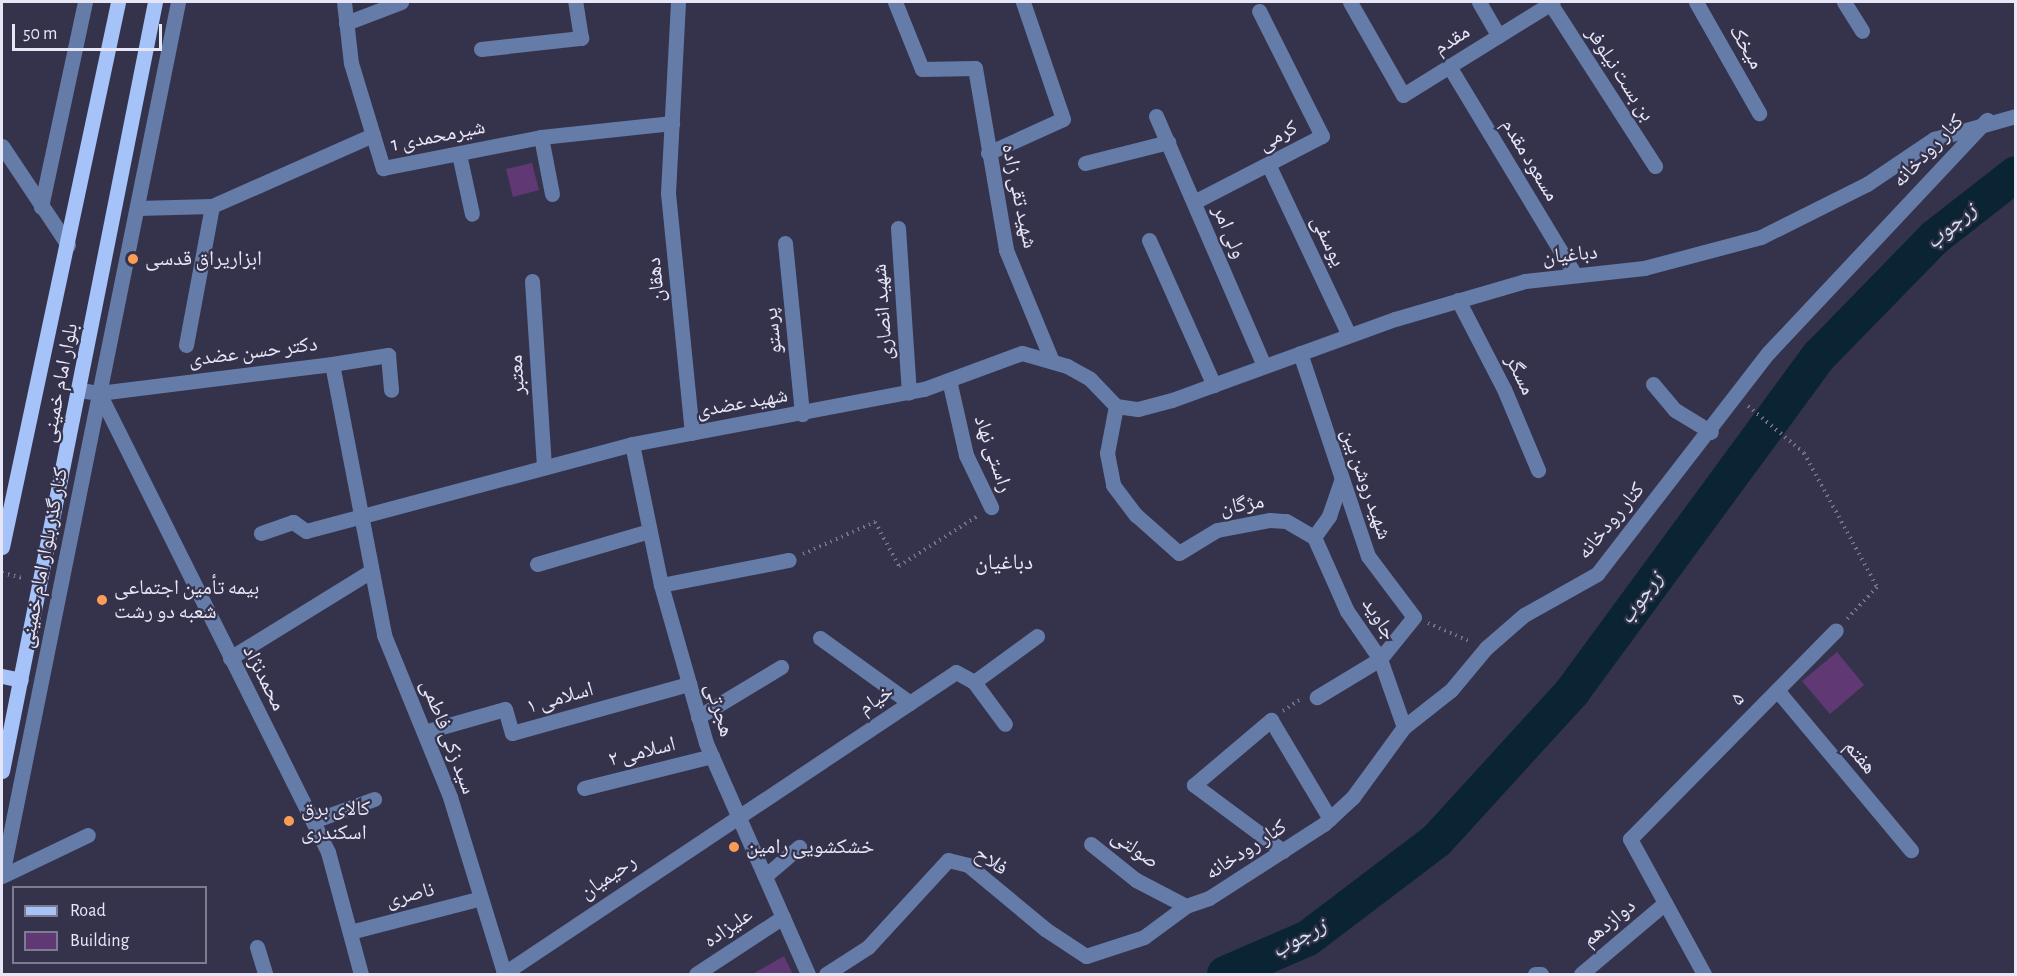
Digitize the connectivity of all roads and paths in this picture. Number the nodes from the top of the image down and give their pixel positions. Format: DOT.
graph roads {
  1 [pos="85,2"];
  2 [pos="118,2"];
  3 [pos="155,2"];
  4 [pos="178,2"];
  5 [pos="344,2"];
  6 [pos="401,2"];
  7 [pos="575,2"];
  8 [pos="678,2"];
  9 [pos="895,2"];
  10 [pos="1023,2"];
  11 [pos="1350,2"];
  12 [pos="1479,2"];
  13 [pos="1552,2"];
  14 [pos="1696,2"];
  15 [pos="1844,2"];
  16 [pos="1259,11"];
  17 [pos="346,23"];
  18 [pos="1862,31"];
  19 [pos="1498,36"];
  20 [pos="481,49"];
  21 [pos="1449,66"];
  22 [pos="1759,112"];
  23 [pos="1156,116"];
  24 [pos="2016,116"];
  25 [pos="1987,120"];
  26 [pos="672,123"];
  27 [pos="373,135"];
  28 [pos="541,137"];
  29 [pos="1168,142"];
  30 [pos="2,146"];
  31 [pos="459,153"];
  32 [pos="988,153"];
  33 [pos="1085,163"];
  34 [pos="1269,166"];
  35 [pos="1655,166"];
  36 [pos="552,194"];
  37 [pos="1194,202"];
  38 [pos="212,206"];
  39 [pos="41,207"];
  40 [pos="137,208"];
  41 [pos="472,214"];
  42 [pos="898,228"];
  43 [pos="1149,240"];
  44 [pos="785,243"];
  45 [pos="68,245"];
  46 [pos="1575,275"];
  47 [pos="532,281"];
  48 [pos="1458,300"];
  49 [pos="1349,335"];
  50 [pos="186,345"];
  51 [pos="1300,353"];
  52 [pos="1052,361"];
  53 [pos="333,364"];
  54 [pos="1264,365"];
  55 [pos="949,380"];
  56 [pos="1214,384"];
  57 [pos="1653,384"];
  58 [pos="80,390"];
  59 [pos="391,390"];
  60 [pos="99,393"];
  61 [pos="909,393"];
  62 [pos="1738,397"];
  63 [pos="1116,406"];
  64 [pos="802,414"];
  65 [pos="1710,432"];
  66 [pos="692,433"];
  67 [pos="632,444"];
  68 [pos="544,467"];
  69 [pos="1538,470"];
  70 [pos="1342,479"];
  71 [pos="6,500"];
  72 [pos="991,507"];
  73 [pos="360,514"];
  74 [pos="649,531"];
  75 [pos="261,533"];
  76 [pos="1314,537"];
  77 [pos="2,547"];
  78 [pos="789,560"];
  79 [pos="537,564"];
  80 [pos="371,572"];
  81 [pos="661,585"];
  82 [pos="1414,617"];
  83 [pos="1836,630"];
  84 [pos="1037,636"];
  85 [pos="820,638"];
  86 [pos="1486,648"];
  87 [pos="230,658"];
  88 [pos="1380,659"];
  89 [pos="782,667"];
  90 [pos="2,676"];
  91 [pos="21,680"];
  92 [pos="974,682"];
  93 [pos="689,684"];
  94 [pos="1777,690"];
  95 [pos="1317,697"];
  96 [pos="910,703"];
  97 [pos="699,717"];
  98 [pos="1270,720"];
  99 [pos="1005,724"];
  100 [pos="1404,727"];
  101 [pos="424,732"];
  102 [pos="712,756"];
  103 [pos="2,771"];
  104 [pos="584,788"];
  105 [pos="374,799"];
  106 [pos="738,816"];
  107 [pos="1330,819"];
  108 [pos="313,821"];
  109 [pos="88,835"];
  110 [pos="1091,843"];
  111 [pos="799,847"];
  112 [pos="1911,850"];
  113 [pos="1283,851"];
  114 [pos="2,876"];
  115 [pos="765,876"];
  116 [pos="481,898"];
  117 [pos="1665,903"];
  118 [pos="1186,906"];
  119 [pos="783,917"];
  120 [pos="350,932"];
  121 [pos="258,947"];
  122 [pos="1086,956"];
  123 [pos="504,974"];
  124 [pos="265,975"];
  125 [pos="361,975"];
  126 [pos="696,975"];
  127 [pos="808,975"];
  128 [pos="826,975"];
  129 [pos="1535,975"];
  130 [pos="1541,975"];
  131 [pos="1581,975"];
  132 [pos="1704,975"];
  1 -- 39 [label="street"];
  2 -- 45 [label="main road, بلوار امام خمینی"];
  3 -- 58 [label="main road, بلوار امام خمینی"];
  4 -- 40 [label="street, کنار گذر بلوار امام خمینی"];
  5 -- 17 [label="street, شیرمحمدی 1"];
  6 -- 17 [label="street"];
  7 -- 20 [label="street"];
  8 -- 26 [label="street, دهقان"];
  9 -- 32 [label="street, شهید تقی زاده"];
  10 -- 32 [label="street"];
  11 -- 21 [label="street, مقدم"];
  12 -- 19 [label="street"];
  13 -- 19 [label="street, مقدم"];
  13 -- 35 [label="street, بن بست نیلوفر"];
  14 -- 22 [label="street, میخک"];
  15 -- 18 [label="street"];
  16 -- 34 [label="street, کرمی"];
  17 -- 27 [label="street, شیرمحمدی 1"];
  19 -- 21 [label="street, مقدم"];
  21 -- 46 [label="street, مسعود مقدم"];
  23 -- 29 [label="street, ولی امر"];
  24 -- 25 [label="street, دباغیان"];
  25 -- 46 [label="street, دباغیان"];
  25 -- 65 [label="street, کنار رودخانه"];
  26 -- 28 [label="street, شیرمحمدی 1"];
  26 -- 66 [label="street, دهقان"];
  27 -- 31 [label="street, شیرمحمدی 1"];
  27 -- 38 [label="street"];
  28 -- 31 [label="street, شیرمحمدی 1"];
  28 -- 36 [label="street"];
  29 -- 33 [label="street"];
  29 -- 37 [label="street, ولی امر"];
  30 -- 39 [label="street"];
  31 -- 41 [label="street"];
  32 -- 52 [label="street, شهید تقی زاده"];
  34 -- 37 [label="street, کرمی"];
  34 -- 49 [label="street, یوسفی"];
  37 -- 54 [label="street, ولی امر"];
  38 -- 40 [label="street"];
  38 -- 50 [label="street"];
  39 -- 45 [label="street"];
  40 -- 60 [label="street, کنار گذر بلوار امام خمینی"];
  42 -- 61 [label="street, شهید انصاری"];
  43 -- 56 [label="street"];
  44 -- 64 [label="street, پرستو"];
  45 -- 71 [label="main road, بلوار امام خمینی"];
  46 -- 48 [label="street, دباغیان"];
  47 -- 68 [label="street, معتبر"];
  48 -- 49 [label="street, دباغیان"];
  48 -- 69 [label="street, مسگر"];
  49 -- 51 [label="street, دباغیان"];
  51 -- 54 [label="street, دباغیان"];
  51 -- 70 [label="street, شهید روشن بین"];
  52 -- 55 [label="street, شهید عضدی"];
  52 -- 63 [label="street, شهید عضدی"];
  53 -- 59 [label="street"];
  53 -- 60 [label="street, دکتر حسن عضدی"];
  53 -- 73 [label="street, دکتر حسن عضدی"];
  54 -- 56 [label="street, دباغیان"];
  55 -- 61 [label="street, شهید عضدی"];
  55 -- 72 [label="street, راستی نهاد"];
  56 -- 63 [label="street, دباغیان"];
  57 -- 65 [label="street"];
  58 -- 60 [label="street"];
  58 -- 91 [label="main road, بلوار امام خمینی"];
  60 -- 87 [label="street, محمدنژاد"];
  60 -- 114 [label="street, کنار گذر بلوار امام خمینی"];
  61 -- 64 [label="street, شهید عضدی"];
  62 -- 83 [label="path"];
  63 -- 76 [label="street, مژگان"];
  64 -- 66 [label="street, شهید عضدی"];
  65 -- 86 [label="street, کنار رودخانه"];
  66 -- 67 [label="street, شهید عضدی"];
  67 -- 68 [label="street, شهید عضدی"];
  67 -- 74 [label="street, هجرتی"];
  68 -- 73 [label="street, شهید عضدی"];
  70 -- 76 [label="street"];
  70 -- 82 [label="street, شهید روشن بین"];
  71 -- 77 [label="main road, بلوار امام خمینی"];
  72 -- 78 [label="path, راستی نهاد"];
  73 -- 75 [label="street, شهید عضدی"];
  73 -- 80 [label="street, سید زکی فاطمی"];
  74 -- 79 [label="street"];
  74 -- 81 [label="street, هجرتی"];
  76 -- 88 [label="street, جاوید"];
  78 -- 81 [label="street"];
  80 -- 87 [label="street"];
  80 -- 101 [label="street, سید زکی فاطمی"];
  81 -- 93 [label="street, هجرتی"];
  82 -- 86 [label="path"];
  82 -- 88 [label="street"];
  83 -- 94 [label="street, ۵"];
  84 -- 92 [label="street"];
  85 -- 96 [label="street"];
  86 -- 100 [label="street, کنار رودخانه"];
  87 -- 108 [label="street, محمدنژاد"];
  88 -- 95 [label="street"];
  88 -- 100 [label="street, جاوید"];
  89 -- 97 [label="street"];
  90 -- 91 [label="main road"];
  91 -- 103 [label="main road, بلوار امام خمینی"];
  92 -- 96 [label="street, خیام"];
  92 -- 99 [label="street"];
  93 -- 97 [label="street, هجرتی"];
  93 -- 101 [label="street, اسلامی ۱"];
  94 -- 112 [label="street, هفتم"];
  94 -- 117 [label="street, ۵"];
  95 -- 98 [label="path"];
  96 -- 106 [label="street, خیام"];
  97 -- 102 [label="street, هجرتی"];
  98 -- 107 [label="street"];
  98 -- 113 [label="street"];
  100 -- 107 [label="street, کنار رودخانه"];
  101 -- 116 [label="street, سید زکی فاطمی"];
  102 -- 104 [label="street, اسلامی ۲"];
  102 -- 106 [label="street, هجرتی"];
  105 -- 108 [label="street"];
  106 -- 115 [label="street, هجرتی"];
  106 -- 123 [label="street, رحیمیان"];
  107 -- 113 [label="street, کنار رودخانه"];
  108 -- 120 [label="street, محمدنژاد"];
  109 -- 114 [label="street"];
  110 -- 118 [label="street, صولتی"];
  111 -- 115 [label="street"];
  113 -- 118 [label="street, کنار رودخانه"];
  115 -- 119 [label="street, هجرتی"];
  116 -- 120 [label="street, ناصری"];
  116 -- 123 [label="street, سید زکی فاطمی"];
  117 -- 131 [label="street, دوازدهم"];
  117 -- 132 [label="street, ۵"];
  118 -- 122 [label="street, کنار رودخانه"];
  119 -- 126 [label="street, علیزاده"];
  119 -- 127 [label="street, هجرتی"];
  120 -- 125 [label="street, محمدنژاد"];
  121 -- 124 [label="street"];
  122 -- 128 [label="street, فلاح"];
  129 -- 130 [label="street"];
}
